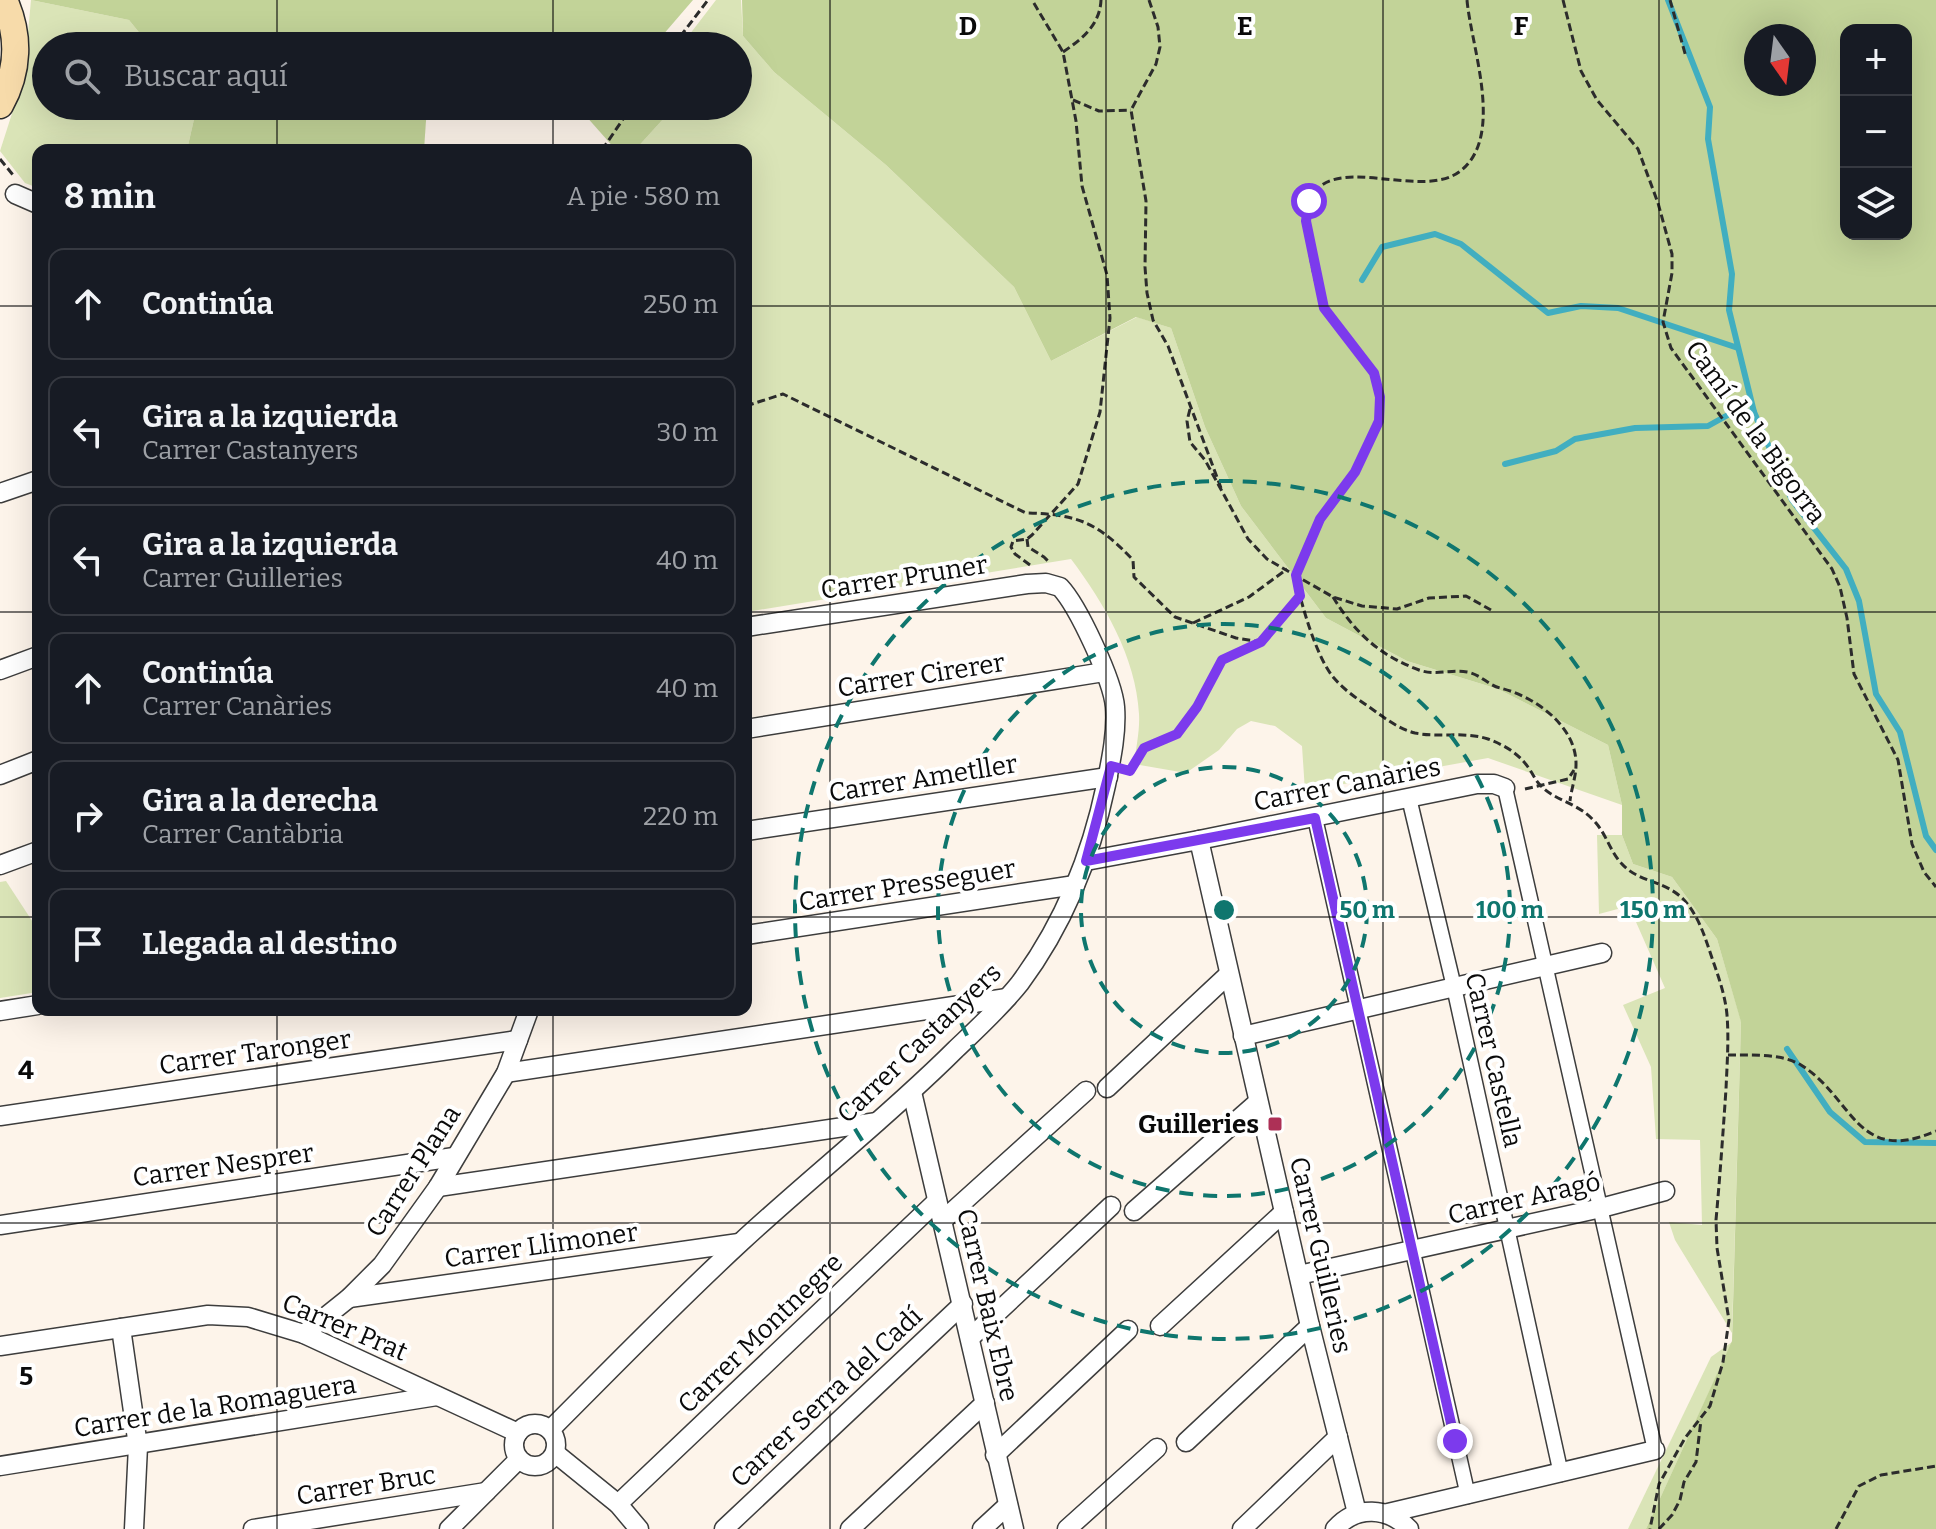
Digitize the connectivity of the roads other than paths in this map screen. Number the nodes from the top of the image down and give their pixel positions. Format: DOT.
graph roads {
  1 [pos="4,0"];
  2 [pos="0,105"];
  3 [pos="15,194"];
  4 [pos="32,201"];
  5 [pos="32,482"];
  6 [pos="0,493"];
  7 [pos="1063,590"];
  8 [pos="752,626"];
  9 [pos="32,658"];
  10 [pos="0,670"];
  11 [pos="1104,672"];
  12 [pos="752,728"];
  13 [pos="32,762"];
  14 [pos="1109,772"];
  15 [pos="0,775"];
  16 [pos="1505,788"];
  17 [pos="1409,798"];
  18 [pos="1315,818"];
  19 [pos="752,830"];
  20 [pos="1199,840"];
  21 [pos="32,853"];
  22 [pos="1086,861"];
  23 [pos="0,865"];
  24 [pos="1075,885"];
  25 [pos="752,934"];
  26 [pos="1602,953"];
  27 [pos="1546,966"];
  28 [pos="1229,974"];
  29 [pos="1454,987"];
  30 [pos="1007,998"];
  31 [pos="32,1006"];
  32 [pos="1358,1009"];
  33 [pos="0,1011"];
  34 [pos="527,1016"];
  35 [pos="1243,1036"];
  36 [pos="518,1040"];
  37 [pos="506,1073"];
  38 [pos="1107,1088"];
  39 [pos="1086,1091"];
  40 [pos="912,1092"];
  41 [pos="1258,1102"];
  42 [pos="0,1116"];
  43 [pos="877,1122"];
  44 [pos="454,1157"];
  45 [pos="438,1187"];
  46 [pos="1665,1191"];
  47 [pos="937,1201"];
  48 [pos="1111,1206"];
  49 [pos="1601,1208"];
  50 [pos="1134,1211"];
  51 [pos="1284,1212"];
  52 [pos="942,1221"];
  53 [pos="0,1225"];
  54 [pos="1507,1229"];
  55 [pos="739,1243"];
  56 [pos="1412,1250"];
  57 [pos="1299,1275"];
  58 [pos="349,1298"];
  59 [pos="963,1304"];
  60 [pos="1160,1326"];
  61 [pos="1310,1326"];
  62 [pos="121,1328"];
  63 [pos="1128,1330"];
  64 [pos="304,1334"];
  65 [pos="970,1338"];
  66 [pos="0,1346"];
  67 [pos="437,1396"];
  68 [pos="985,1403"];
  69 [pos="550,1430"];
  70 [pos="518,1433"];
  71 [pos="1338,1437"];
  72 [pos="1186,1442"];
  73 [pos="138,1446"];
  74 [pos="1157,1448"];
  75 [pos="1655,1450"];
  76 [pos="555,1453"];
  77 [pos="995,1455"];
  78 [pos="519,1459"];
  79 [pos="0,1466"];
  80 [pos="1561,1474"];
  81 [pos="486,1492"];
  82 [pos="1468,1496"];
  83 [pos="618,1504"];
  84 [pos="1008,1505"];
  85 [pos="1357,1513"];
  86 [pos="1388,1513"];
  87 [pos="134,1529"];
  88 [pos="253,1529"];
  89 [pos="449,1529"];
  90 [pos="639,1529"];
  91 [pos="724,1529"];
  92 [pos="850,1529"];
  93 [pos="982,1529"];
  94 [pos="1014,1529"];
  95 [pos="1067,1529"];
  96 [pos="1242,1529"];
  97 [pos="1335,1529"];
  98 [pos="1409,1529"];
  1 -- 2 [label="main road"];
  3 -- 4 [label="street"];
  5 -- 6 [label="street"];
  7 -- 8 [label="street, Carrer Pruner"];
  7 -- 11 [label="street, Carrer Castanyers"];
  9 -- 10 [label="street"];
  11 -- 12 [label="street, Carrer Cirerer"];
  11 -- 14 [label="street, Carrer Castanyers"];
  13 -- 15 [label="street"];
  14 -- 19 [label="street, Carrer Ametller"];
  14 -- 22 [label="street, Carrer Castanyers"];
  16 -- 17 [label="street, Carrer Canàries"];
  16 -- 27 [label="street"];
  17 -- 18 [label="street, Carrer Canàries"];
  17 -- 29 [label="street, Carrer Castella"];
  18 -- 20 [label="street, Carrer Canàries"];
  18 -- 32 [label="street"];
  20 -- 22 [label="street"];
  20 -- 28 [label="street, Carrer Guilleries"];
  21 -- 23 [label="street"];
  22 -- 24 [label="street, Carrer Castanyers"];
  24 -- 25 [label="street, Carrer Presseguer"];
  24 -- 30 [label="street, Carrer Castanyers"];
  26 -- 27 [label="street"];
  27 -- 29 [label="street"];
  27 -- 49 [label="street"];
  28 -- 35 [label="street, Carrer Guilleries"];
  28 -- 38 [label="street"];
  29 -- 32 [label="street"];
  29 -- 54 [label="street, Carrer Castella"];
  30 -- 37 [label="street"];
  30 -- 40 [label="street, Carrer Castanyers"];
  31 -- 33 [label="street"];
  32 -- 35 [label="street"];
  32 -- 56 [label="street"];
  34 -- 36 [label="street, Carrer Plana"];
  35 -- 41 [label="street, Carrer Guilleries"];
  36 -- 37 [label="street, Carrer Plana"];
  36 -- 42 [label="street, Carrer Taronger"];
  37 -- 44 [label="street, Carrer Plana"];
  39 -- 52 [label="street"];
  40 -- 43 [label="street, Carrer Castanyers"];
  40 -- 47 [label="street, Carrer Baix Ebre"];
  41 -- 50 [label="street"];
  41 -- 51 [label="street, Carrer Guilleries"];
  43 -- 45 [label="street"];
  43 -- 55 [label="street, Carrer Castanyers"];
  44 -- 45 [label="street, Carrer Plana"];
  44 -- 53 [label="street, Carrer Nesprer"];
  45 -- 58 [label="street, Carrer Plana"];
  46 -- 49 [label="street, Carrer Aragó"];
  47 -- 52 [label="street, Carrer Baix Ebre"];
  47 -- 83 [label="street, Carrer Montnegre"];
  48 -- 65 [label="street"];
  49 -- 54 [label="street, Carrer Aragó"];
  49 -- 75 [label="street"];
  51 -- 57 [label="street, Carrer Guilleries"];
  51 -- 60 [label="street"];
  52 -- 59 [label="street, Carrer Baix Ebre"];
  54 -- 56 [label="street, Carrer Aragó"];
  54 -- 80 [label="street, Carrer Castella"];
  55 -- 58 [label="street, Carrer Llimoner"];
  55 -- 69 [label="street, Carrer Castanyers"];
  56 -- 57 [label="street, Carrer Aragó"];
  56 -- 82 [label="street"];
  57 -- 61 [label="street, Carrer Guilleries"];
  58 -- 64 [label="street, Carrer Plana"];
  59 -- 65 [label="street, Carrer Baix Ebre"];
  59 -- 91 [label="street, Carrer Serra del Cadí"];
  61 -- 71 [label="street, Carrer Guilleries"];
  61 -- 72 [label="street"];
  62 -- 64 [label="street, Carrer Prat"];
  62 -- 66 [label="street, Carrer Prat"];
  62 -- 73 [label="street"];
  63 -- 77 [label="street"];
  64 -- 67 [label="street, Carrer Prat"];
  65 -- 68 [label="street, Carrer Baix Ebre"];
  67 -- 70 [label="street, Carrer Prat"];
  67 -- 73 [label="street, Carrer de la Romaguera"];
  68 -- 77 [label="street, Carrer Baix Ebre"];
  68 -- 92 [label="street"];
  69 -- 70 [label="street"];
  69 -- 76 [label="street"];
  70 -- 78 [label="street"];
  71 -- 85 [label="street, Carrer Guilleries"];
  71 -- 96 [label="street"];
  73 -- 79 [label="street, Carrer de la Romaguera"];
  73 -- 87 [label="street"];
  74 -- 95 [label="street"];
  75 -- 80 [label="street"];
  76 -- 78 [label="street"];
  76 -- 83 [label="street"];
  77 -- 84 [label="street, Carrer Baix Ebre"];
  78 -- 81 [label="street"];
  80 -- 82 [label="street"];
  81 -- 88 [label="street, Carrer Bruc"];
  81 -- 89 [label="street"];
  82 -- 86 [label="street"];
  83 -- 90 [label="street"];
  84 -- 93 [label="street"];
  84 -- 94 [label="street, Carrer Baix Ebre"];
  85 -- 86 [label="street"];
  85 -- 97 [label="street"];
  86 -- 98 [label="street"];
}
